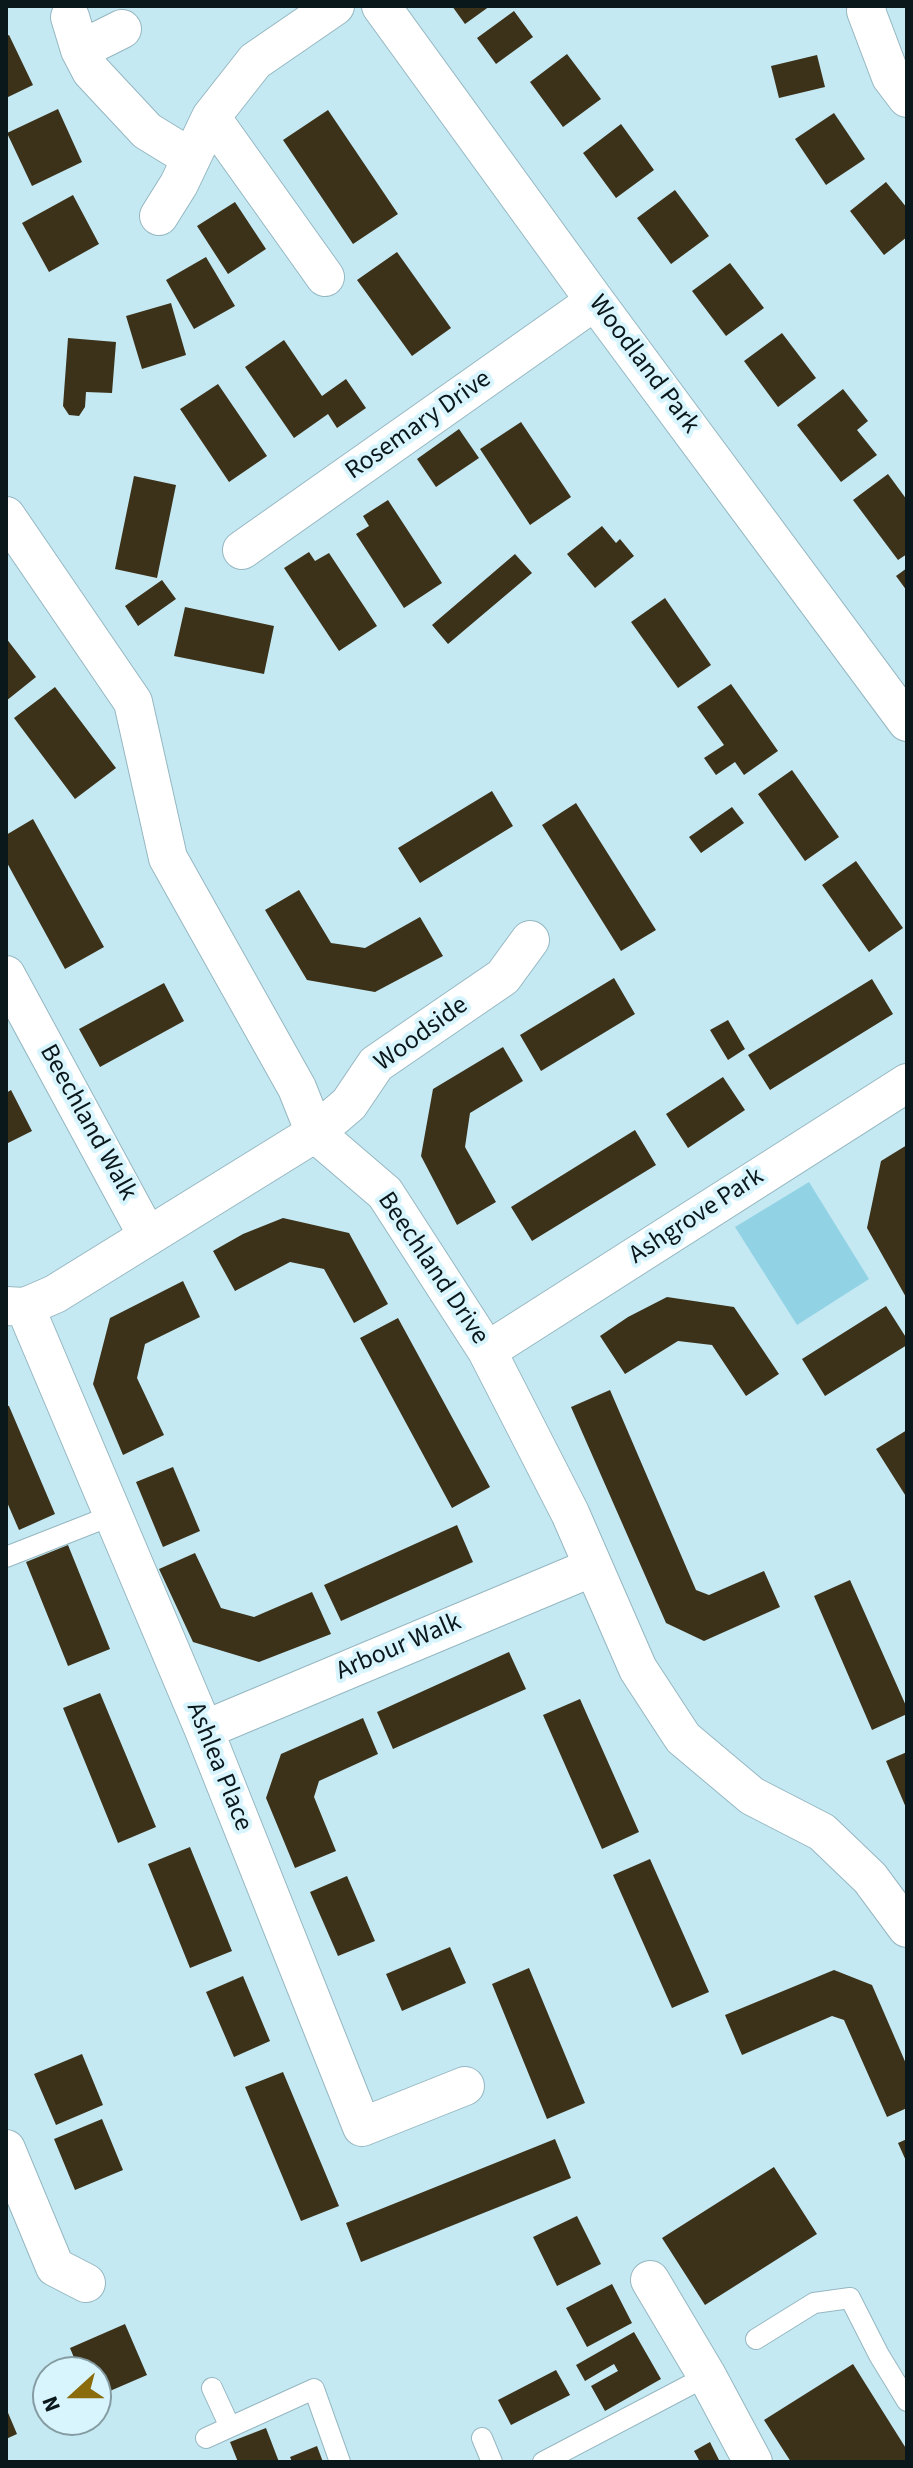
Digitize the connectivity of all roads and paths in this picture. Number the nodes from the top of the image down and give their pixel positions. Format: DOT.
graph roads {
  1 [pos="335,6"];
  2 [pos="381,6"];
  3 [pos="867,6"];
  4 [pos="122,29"];
  5 [pos="907,98"];
  6 [pos="211,117"];
  7 [pos="191,158"];
  8 [pos="159,216"];
  9 [pos="325,277"];
  10 [pos="595,301"];
  11 [pos="6,516"];
  12 [pos="242,550"];
  13 [pos="907,722"];
  14 [pos="530,940"];
  15 [pos="6,975"];
  16 [pos="16,1017"];
  17 [pos="907,1083"];
  18 [pos="315,1133"];
  19 [pos="147,1235"];
  20 [pos="16,1306"];
  21 [pos="487,1351"];
  22 [pos="113,1515"];
  23 [pos="6,1557"];
  24 [pos="593,1567"];
  25 [pos="204,1730"];
  26 [pos="907,1928"];
  27 [pos="465,2086"];
  28 [pos="8,2159"];
  29 [pos="650,2280"];
  30 [pos="86,2283"];
  31 [pos="756,2339"];
  32 [pos="707,2376"];
  33 [pos="212,2388"];
  34 [pos="907,2401"];
  35 [pos="230,2427"];
  36 [pos="206,2438"];
  37 [pos="482,2438"];
  38 [pos="340,2462"];
  39 [pos="492,2462"];
  40 [pos="543,2462"];
  41 [pos="753,2462"];
  1 -- 6 [label="street"];
  2 -- 10 [label="street, Woodland Park"];
  3 -- 5 [label="street"];
  4 -- 7 [label="street"];
  6 -- 7 [label="street"];
  6 -- 9 [label="street"];
  7 -- 8 [label="street"];
  10 -- 12 [label="street, Rosemary Drive"];
  10 -- 13 [label="street, Woodland Park"];
  11 -- 18 [label="street, Beechland Drive"];
  14 -- 18 [label="street, Woodside"];
  15 -- 16 [label="street, Beechland Walk"];
  16 -- 19 [label="street, Beechland Walk"];
  17 -- 21 [label="street, Ashgrove Park"];
  18 -- 19 [label="street, Woodside"];
  18 -- 21 [label="street, Beechland Drive"];
  19 -- 20 [label="street, Woodside"];
  20 -- 22 [label="street, Ashlea Place"];
  21 -- 24 [label="street, Beechland Drive"];
  22 -- 23 [label="lane"];
  22 -- 25 [label="street, Ashlea Place"];
  24 -- 25 [label="street, Arbour Walk"];
  24 -- 26 [label="street, Beechland Drive"];
  25 -- 27 [label="street, Ashlea Place"];
  28 -- 30 [label="street"];
  29 -- 32 [label="street"];
  31 -- 34 [label="lane"];
  32 -- 40 [label="lane"];
  32 -- 41 [label="street"];
  33 -- 35 [label="lane"];
  35 -- 36 [label="lane"];
  35 -- 38 [label="lane"];
  37 -- 39 [label="lane"];
}
